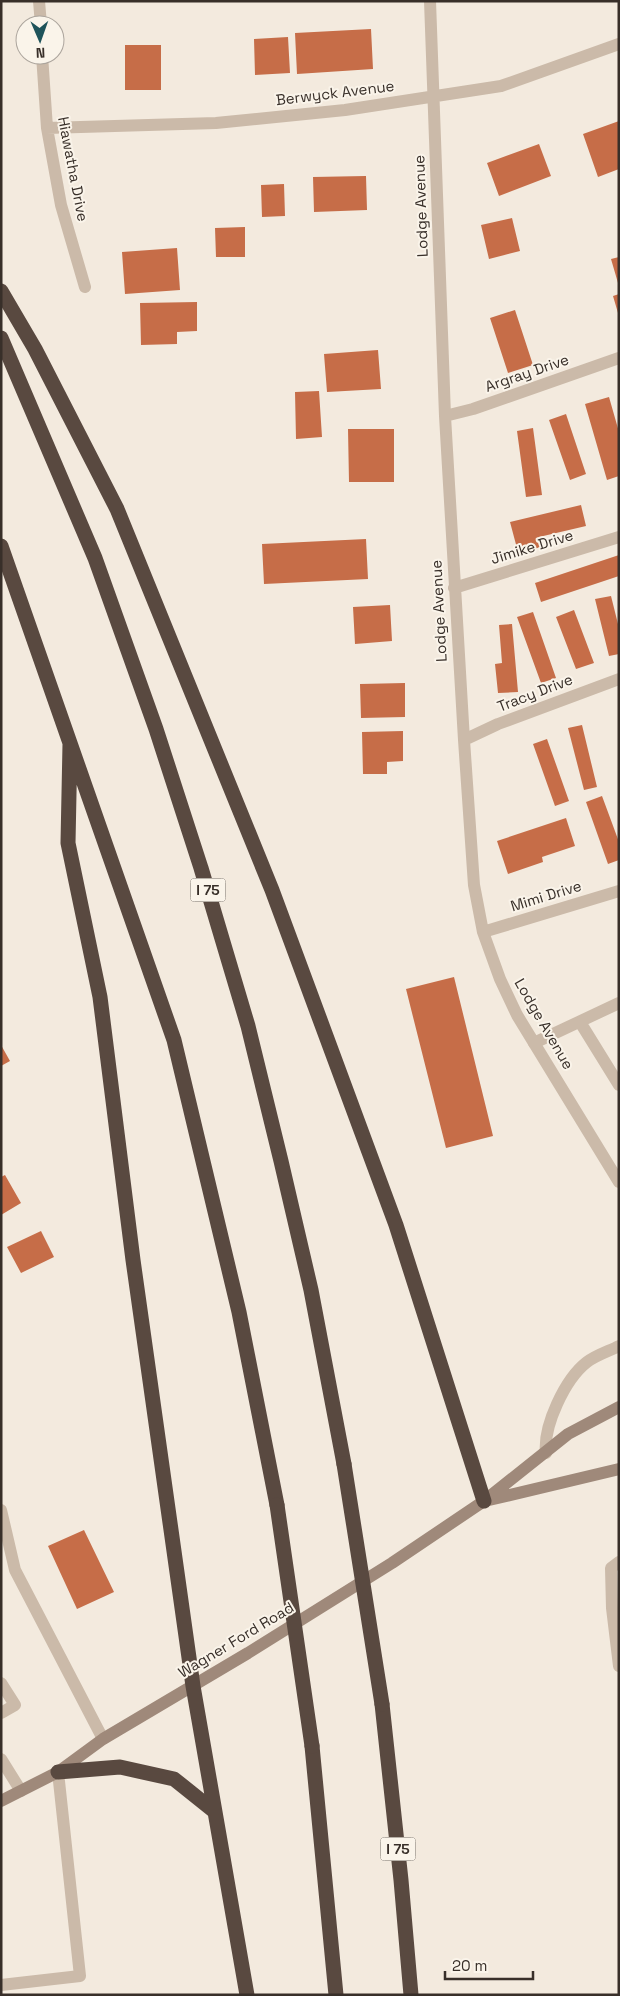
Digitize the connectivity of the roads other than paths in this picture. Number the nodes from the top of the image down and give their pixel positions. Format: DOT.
graph roads {
  1 [pos="39,1"];
  2 [pos="430,1"];
  3 [pos="40,15"];
  4 [pos="619,44"];
  5 [pos="43,65"];
  6 [pos="434,97"];
  7 [pos="47,128"];
  8 [pos="84,287"];
  9 [pos="1,290"];
  10 [pos="1,338"];
  11 [pos="619,358"];
  12 [pos="445,416"];
  13 [pos="619,537"];
  14 [pos="1,546"];
  15 [pos="454,588"];
  16 [pos="619,679"];
  17 [pos="464,740"];
  18 [pos="70,744"];
  19 [pos="619,890"];
  20 [pos="483,932"];
  21 [pos="619,1003"];
  22 [pos="580,1022"];
  23 [pos="534,1043"];
  24 [pos="619,1085"];
  25 [pos="619,1182"];
  26 [pos="619,1346"];
  27 [pos="616,1409"];
  28 [pos="546,1453"];
  29 [pos="619,1469"];
  30 [pos="484,1502"];
  31 [pos="1,1510"];
  32 [pos="619,1562"];
  33 [pos="619,1666"];
  34 [pos="1,1683"];
  35 [pos="193,1686"];
  36 [pos="1,1713"];
  37 [pos="102,1739"];
  38 [pos="1,1758"];
  39 [pos="58,1772"];
  40 [pos="21,1791"];
  41 [pos="1,1801"];
  42 [pos="214,1811"];
  43 [pos="1,1984"];
  44 [pos="247,1995"];
  45 [pos="336,1995"];
  46 [pos="411,1995"];
  1 -- 3 [label="street"];
  2 -- 6 [label="street, Lodge Avenue"];
  4 -- 6 [label="street, Berwyck Avenue"];
  5 -- 7 [label="street, Hiawatha Drive"];
  6 -- 7 [label="street, Berwyck Avenue"];
  6 -- 12 [label="street, Lodge Avenue"];
  7 -- 8 [label="street, Hiawatha Drive"];
  9 -- 30 [label="highway"];
  10 -- 46 [label="highway, I 75, bridge"];
  11 -- 12 [label="street, Argray Drive"];
  12 -- 15 [label="street, Lodge Avenue"];
  13 -- 15 [label="street, Jimike Drive"];
  14 -- 18 [label="highway"];
  15 -- 17 [label="street, Lodge Avenue"];
  16 -- 17 [label="street, Tracy Drive"];
  17 -- 20 [label="street, Lodge Avenue"];
  18 -- 35 [label="highway"];
  18 -- 45 [label="highway, bridge"];
  19 -- 20 [label="street, Mimi Drive"];
  20 -- 23 [label="street, Lodge Avenue"];
  21 -- 22 [label="street"];
  22 -- 23 [label="street"];
  22 -- 24 [label="street"];
  23 -- 25 [label="street, Lodge Avenue"];
  26 -- 28 [label="street"];
  27 -- 28 [label="main road, Wagner Ford Road"];
  28 -- 30 [label="main road, Wagner Ford Road"];
  29 -- 30 [label="main road, Wagner Ford Road"];
  30 -- 35 [label="main road, Wagner Ford Road"];
  31 -- 37 [label="street"];
  32 -- 33 [label="street"];
  34 -- 36 [label="street"];
  35 -- 37 [label="main road, Wagner Ford Road"];
  35 -- 42 [label="highway"];
  37 -- 39 [label="main road, Wagner Ford Road"];
  38 -- 40 [label="street"];
  39 -- 40 [label="main road, Wagner Ford Road"];
  39 -- 42 [label="highway"];
  39 -- 43 [label="street"];
  40 -- 41 [label="main road, Wagner Ford Road"];
  42 -- 44 [label="highway"];
}
